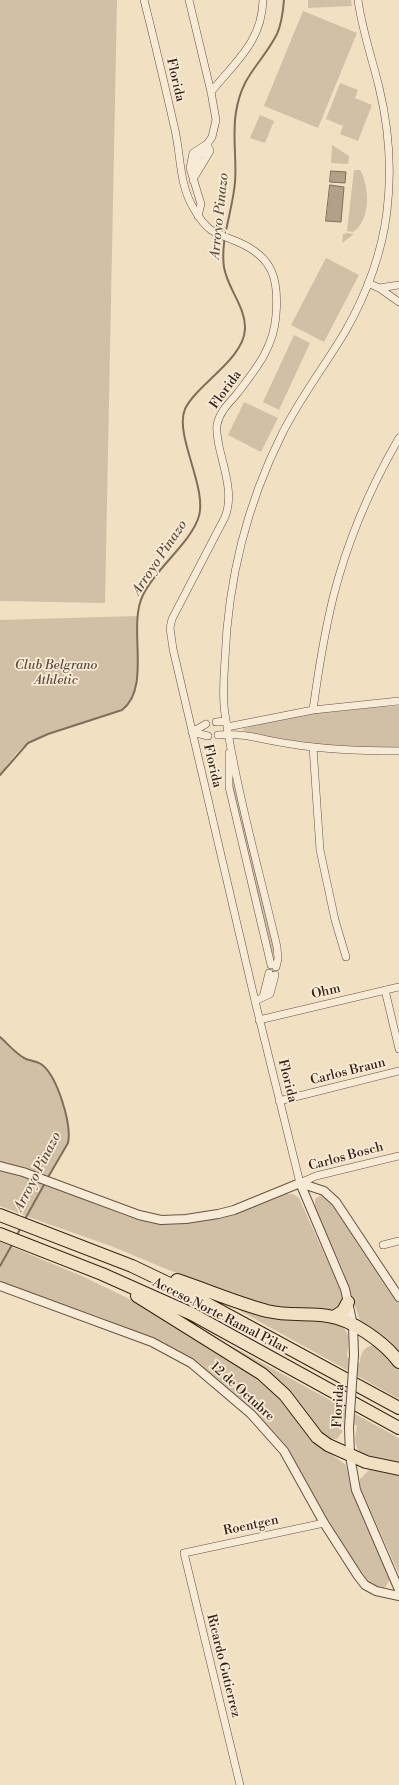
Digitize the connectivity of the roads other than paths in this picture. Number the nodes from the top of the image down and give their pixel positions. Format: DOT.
graph roads {
  1 [pos="144,0"];
  2 [pos="189,0"];
  3 [pos="263,0"];
  4 [pos="358,0"];
  5 [pos="211,92"];
  6 [pos="198,216"];
  7 [pos="368,283"];
  8 [pos="399,285"];
  9 [pos="379,288"];
  10 [pos="399,302"];
  11 [pos="399,438"];
  12 [pos="399,702"];
  13 [pos="313,710"];
  14 [pos="216,722"];
  15 [pos="206,724"];
  16 [pos="228,730"];
  17 [pos="192,732"];
  18 [pos="218,735"];
  19 [pos="208,736"];
  20 [pos="313,747"];
  21 [pos="399,751"];
  22 [pos="278,954"];
  23 [pos="269,956"];
  24 [pos="346,957"];
  25 [pos="273,970"];
  26 [pos="399,986"];
  27 [pos="384,990"];
  28 [pos="255,1000"];
  29 [pos="260,1020"];
  30 [pos="399,1049"];
  31 [pos="399,1071"];
  32 [pos="279,1101"];
  33 [pos="399,1156"];
  34 [pos="0,1166"];
  35 [pos="300,1183"];
  36 [pos="2,1215"];
  37 [pos="0,1234"];
  38 [pos="399,1241"];
  39 [pos="383,1245"];
  40 [pos="132,1266"];
  41 [pos="102,1274"];
  42 [pos="3,1287"];
  43 [pos="399,1297"];
  44 [pos="348,1302"];
  45 [pos="334,1317"];
  46 [pos="353,1325"];
  47 [pos="399,1362"];
  48 [pos="399,1408"];
  49 [pos="399,1428"];
  50 [pos="350,1456"];
  51 [pos="399,1469"];
  52 [pos="324,1523"];
  53 [pos="184,1554"];
  54 [pos="399,1590"];
  55 [pos="399,1596"];
  56 [pos="240,1785"];
  1 -- 6 [label="street, Florida"];
  2 -- 5 [label="street"];
  3 -- 5 [label="street"];
  4 -- 7 [label="street"];
  5 -- 6 [label="street"];
  6 -- 17 [label="street, Florida"];
  7 -- 9 [label="street"];
  7 -- 16 [label="street"];
  8 -- 9 [label="street"];
  9 -- 10 [label="street"];
  11 -- 13 [label="street"];
  12 -- 13 [label="street"];
  13 -- 16 [label="street"];
  14 -- 16 [label="street"];
  15 -- 17 [label="street"];
  16 -- 18 [label="street"];
  16 -- 20 [label="street"];
  16 -- 22 [label="street"];
  16 -- 23 [label="street"];
  17 -- 19 [label="street"];
  17 -- 28 [label="street, Florida"];
  20 -- 21 [label="street"];
  20 -- 24 [label="street"];
  22 -- 23 [label="street"];
  22 -- 25 [label="street"];
  23 -- 25 [label="street"];
  25 -- 28 [label="street"];
  26 -- 27 [label="street, Ohm"];
  27 -- 29 [label="street, Ohm"];
  27 -- 30 [label="street"];
  28 -- 29 [label="street, Florida"];
  29 -- 32 [label="street, Florida"];
  31 -- 32 [label="street, Carlos Braun"];
  32 -- 35 [label="street, Florida"];
  33 -- 35 [label="street, Carlos Bosch"];
  34 -- 35 [label="street"];
  35 -- 43 [label="street"];
  35 -- 44 [label="street, Florida"];
  36 -- 40 [label="highway, Acceso Norte Ramal Pilar"];
  37 -- 41 [label="highway, Acceso Norte Ramal Pilar"];
  38 -- 39 [label="street"];
  40 -- 45 [label="highway"];
  40 -- 48 [label="highway, Acceso Norte Ramal Pilar"];
  41 -- 49 [label="highway, Acceso Norte Ramal Pilar"];
  41 -- 50 [label="highway"];
  42 -- 52 [label="street, 12 de Octubre"];
  44 -- 45 [label="highway"];
  44 -- 46 [label="street, Florida"];
  45 -- 46 [label="highway"];
  46 -- 47 [label="highway"];
  46 -- 50 [label="street, Florida, bridge"];
  50 -- 51 [label="highway"];
  50 -- 54 [label="street, Florida"];
  52 -- 53 [label="street, Roentgen"];
  52 -- 55 [label="street, 12 de Octubre"];
  53 -- 56 [label="street, Ricardo Gutierrez"];
}
